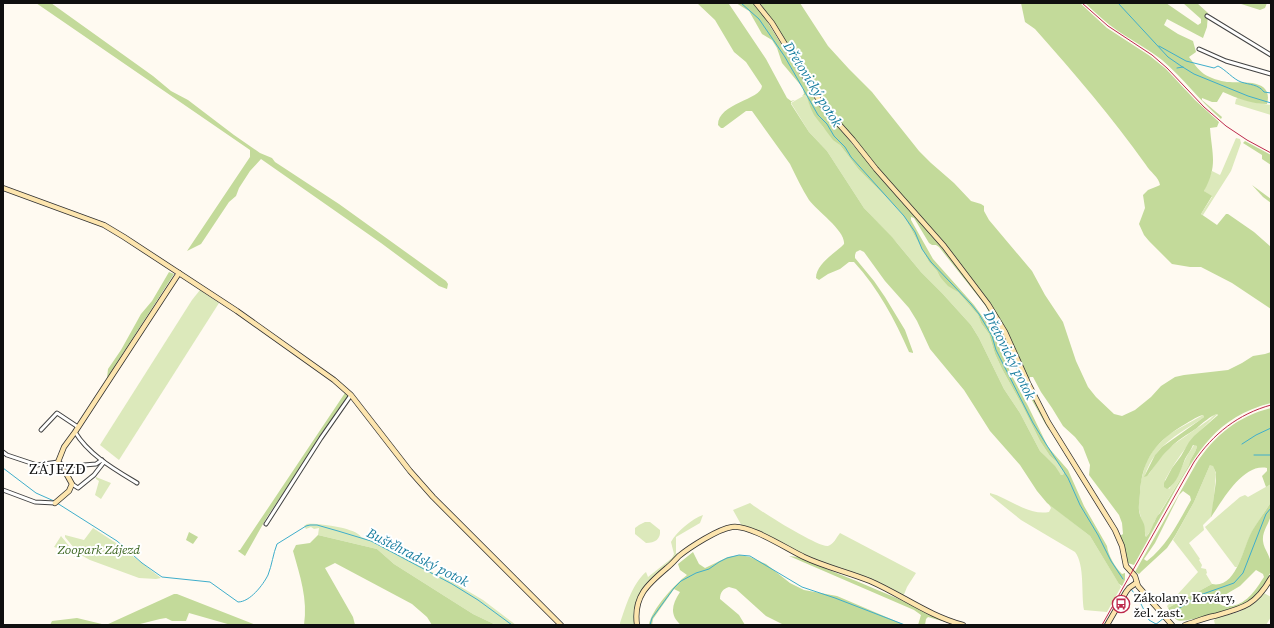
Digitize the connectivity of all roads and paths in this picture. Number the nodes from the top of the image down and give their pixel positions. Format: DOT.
graph roads {
  1 [pos="756,3"];
  2 [pos="1207,16"];
  3 [pos="1199,49"];
  4 [pos="1271,55"];
  5 [pos="1271,74"];
  6 [pos="3,188"];
  7 [pos="179,273"];
  8 [pos="351,395"];
  9 [pos="78,427"];
  10 [pos="41,430"];
  11 [pos="76,432"];
  12 [pos="3,452"];
  13 [pos="103,461"];
  14 [pos="58,462"];
  15 [pos="72,484"];
  16 [pos="137,484"];
  17 [pos="3,490"];
  18 [pos="56,502"];
  19 [pos="266,524"];
  20 [pos="1271,578"];
  21 [pos="1136,583"];
  22 [pos="561,625"];
  23 [pos="637,625"];
  24 [pos="963,625"];
  25 [pos="1107,625"];
  26 [pos="1172,625"];
  27 [pos="1185,625"];
  1 -- 21 [label="street"];
  2 -- 4 [label="street"];
  3 -- 5 [label="street"];
  6 -- 7 [label="street"];
  7 -- 8 [label="street"];
  7 -- 9 [label="street"];
  8 -- 19 [label="street"];
  8 -- 22 [label="street"];
  9 -- 10 [label="street"];
  9 -- 11 [label="street"];
  11 -- 13 [label="street"];
  11 -- 14 [label="street"];
  12 -- 14 [label="street"];
  13 -- 14 [label="street"];
  13 -- 15 [label="street"];
  13 -- 16 [label="street"];
  14 -- 15 [label="street"];
  15 -- 18 [label="street"];
  17 -- 18 [label="street"];
  20 -- 27 [label="street"];
  21 -- 25 [label="street"];
  21 -- 26 [label="street"];
  23 -- 24 [label="street"];
}
